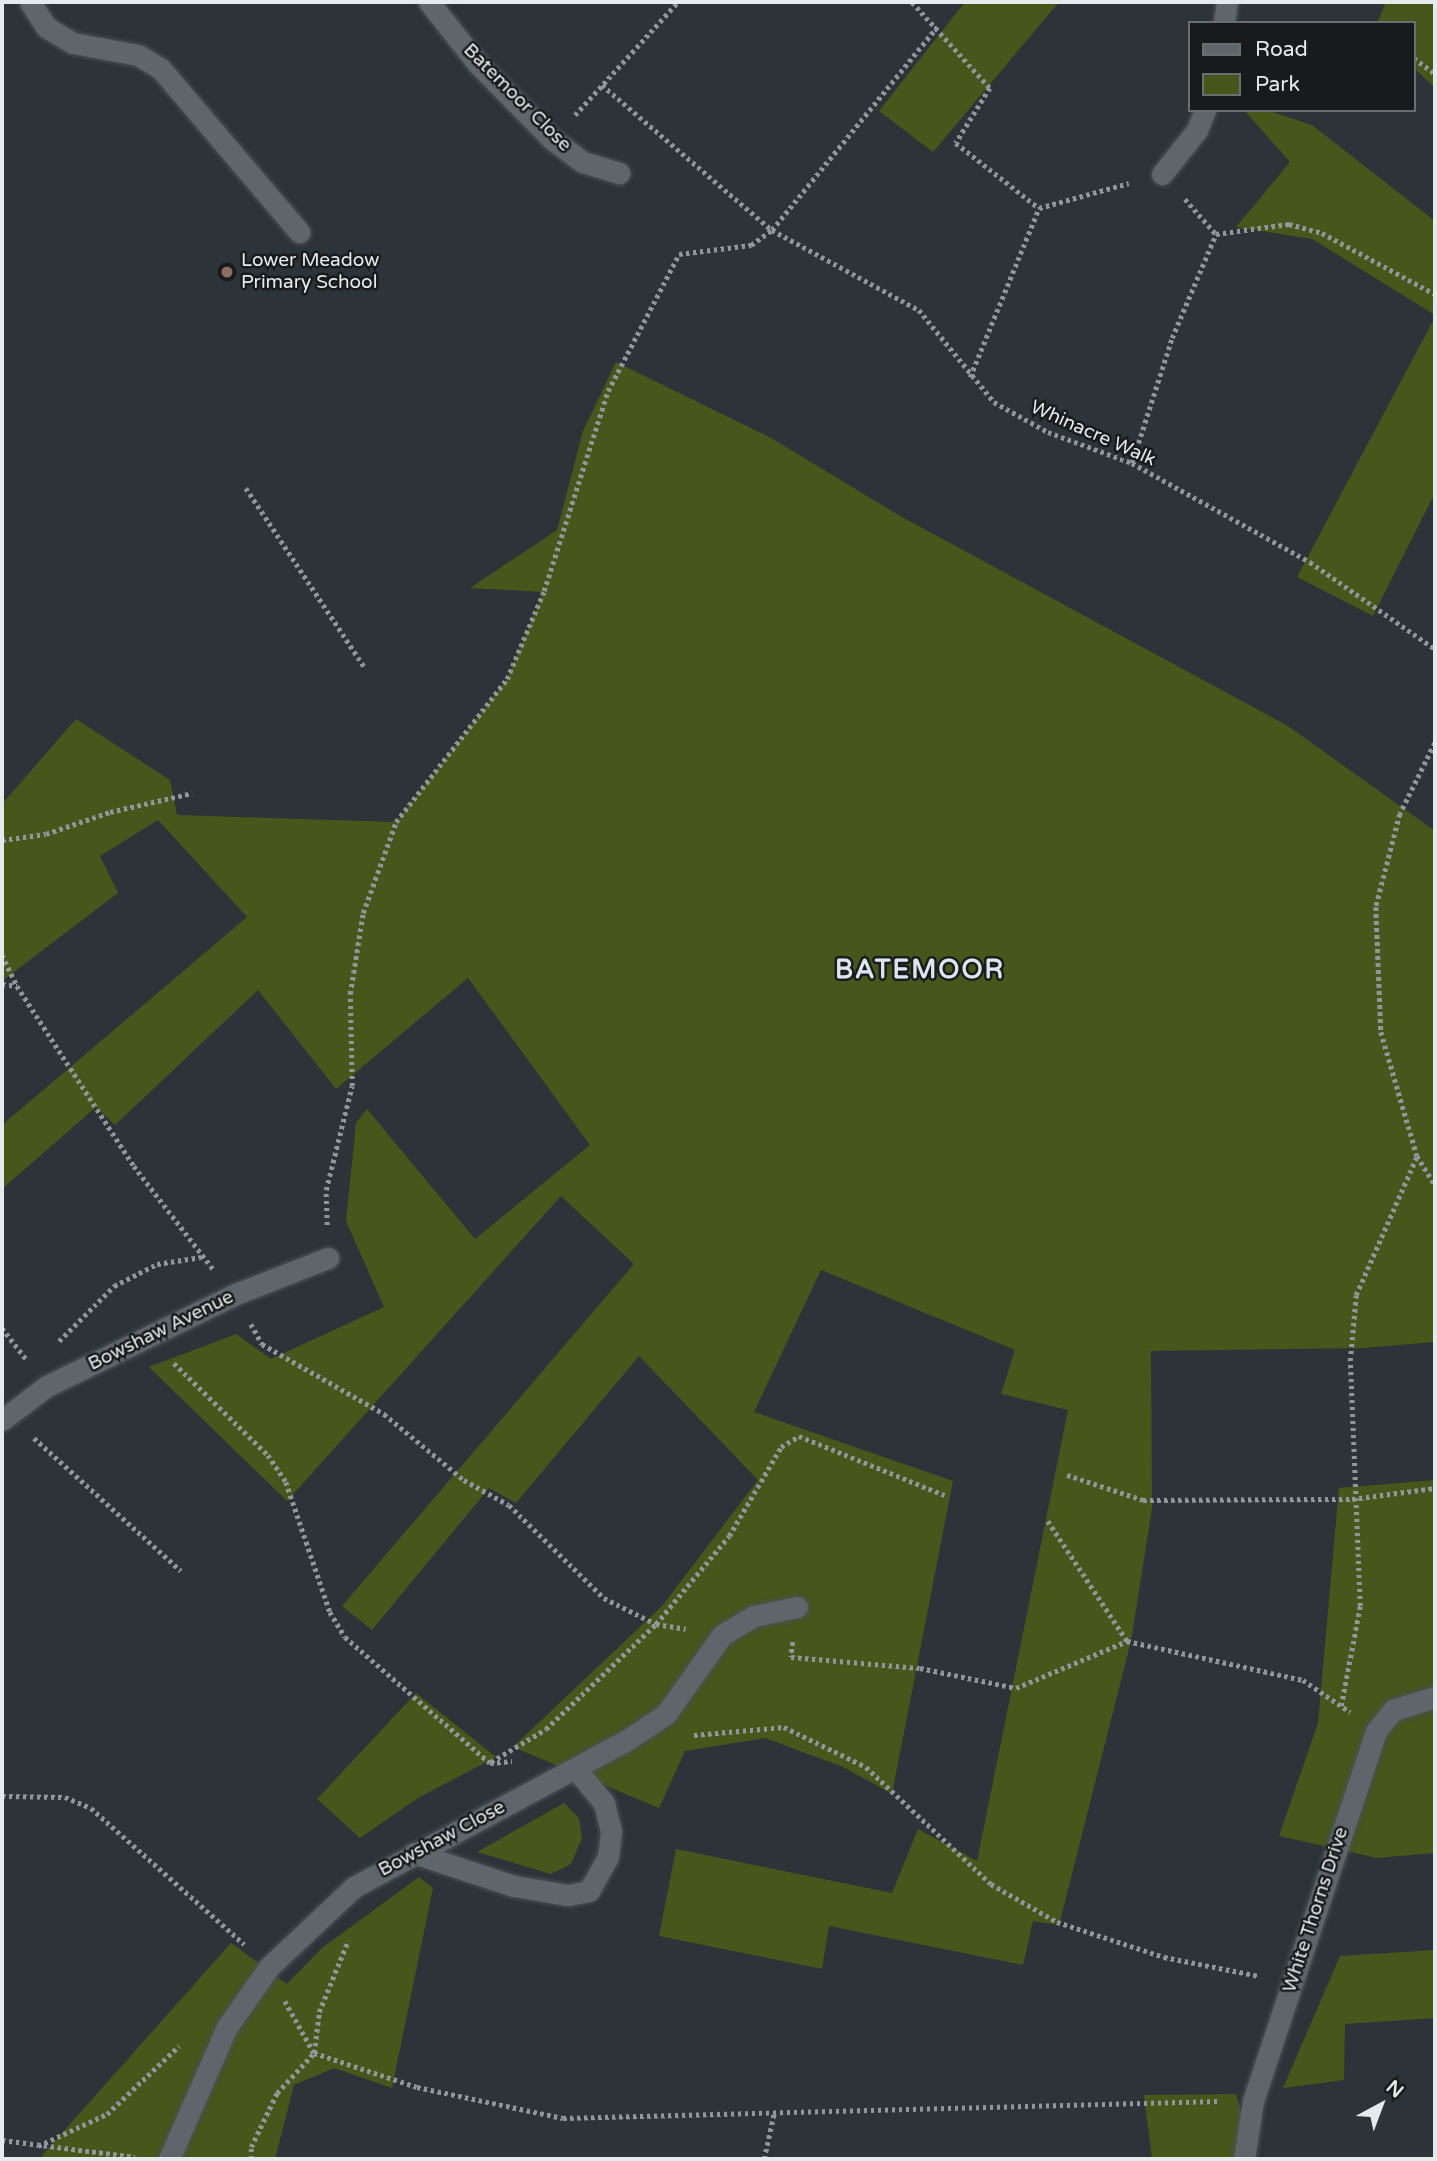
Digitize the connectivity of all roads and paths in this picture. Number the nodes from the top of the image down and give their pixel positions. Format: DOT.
graph roads {
  1 [pos="30,2"];
  2 [pos="429,2"];
  3 [pos="678,2"];
  4 [pos="912,2"];
  5 [pos="1227,2"];
  6 [pos="1224,21"];
  7 [pos="937,27"];
  8 [pos="1416,60"];
  9 [pos="1435,74"];
  10 [pos="601,85"];
  11 [pos="1204,112"];
  12 [pos="552,139"];
  13 [pos="619,173"];
  14 [pos="1162,174"];
  15 [pos="1039,208"];
  16 [pos="772,230"];
  17 [pos="299,232"];
  18 [pos="1216,234"];
  19 [pos="1435,295"];
  20 [pos="970,377"];
  21 [pos="1132,463"];
  22 [pos="246,488"];
  23 [pos="1435,649"];
  24 [pos="364,666"];
  25 [pos="1435,743"];
  26 [pos="192,793"];
  27 [pos="2,839"];
  28 [pos="2,955"];
  29 [pos="2,984"];
  30 [pos="17,986"];
  31 [pos="1417,1156"];
  32 [pos="1435,1185"];
  33 [pos="201,1257"];
  34 [pos="328,1258"];
  35 [pos="236,1294"];
  36 [pos="149,1338"];
  37 [pos="50,1349"];
  38 [pos="5,1417"];
  39 [pos="1067,1475"];
  40 [pos="1435,1488"];
  41 [pos="944,1495"];
  42 [pos="1352,1499"];
  43 [pos="1048,1521"];
  44 [pos="181,1572"];
  45 [pos="796,1607"];
  46 [pos="656,1624"];
  47 [pos="722,1635"];
  48 [pos="1127,1641"];
  49 [pos="1435,1697"];
  50 [pos="1341,1706"];
  51 [pos="1376,1731"];
  52 [pos="627,1740"];
  53 [pos="517,1761"];
  54 [pos="490,1763"];
  55 [pos="575,1768"];
  56 [pos="2,1796"];
  57 [pos="414,1853"];
  58 [pos="349,1938"];
  59 [pos="270,1967"];
  60 [pos="1291,1983"];
  61 [pos="188,2039"];
  62 [pos="314,2053"];
  63 [pos="1253,2101"];
  64 [pos="774,2113"];
  65 [pos="2,2140"];
  66 [pos="38,2146"];
  67 [pos="158,2159"];
  68 [pos="251,2159"];
  69 [pos="764,2159"];
  70 [pos="1244,2159"];
  1 -- 17 [label="street"];
  2 -- 12 [label="street, Batemoor Close"];
  3 -- 10 [label="path"];
  4 -- 7 [label="path"];
  5 -- 6 [label="street"];
  7 -- 15 [label="path"];
  7 -- 16 [label="path"];
  8 -- 9 [label="path"];
  10 -- 12 [label="path"];
  10 -- 16 [label="path, Whinacre Walk"];
  11 -- 14 [label="street"];
  12 -- 13 [label="street, Batemoor Close"];
  14 -- 15 [label="path"];
  14 -- 18 [label="path"];
  15 -- 20 [label="path"];
  16 -- 20 [label="path, Whinacre Walk"];
  16 -- 34 [label="path"];
  18 -- 19 [label="path"];
  18 -- 21 [label="path"];
  20 -- 21 [label="path, Whinacre Walk"];
  21 -- 23 [label="path, Whinacre Walk"];
  22 -- 24 [label="path"];
  25 -- 31 [label="path"];
  26 -- 27 [label="path"];
  28 -- 30 [label="path"];
  29 -- 30 [label="path"];
  30 -- 33 [label="path"];
  31 -- 32 [label="path"];
  31 -- 42 [label="path"];
  33 -- 35 [label="path"];
  33 -- 37 [label="path"];
  34 -- 35 [label="street, Bowshaw Avenue"];
  35 -- 36 [label="street, Bowshaw Avenue"];
  35 -- 46 [label="path"];
  36 -- 38 [label="street, Bowshaw Avenue"];
  36 -- 54 [label="path"];
  38 -- 44 [label="path"];
  39 -- 42 [label="path"];
  40 -- 42 [label="path"];
  41 -- 46 [label="path"];
  42 -- 50 [label="path"];
  43 -- 48 [label="path"];
  45 -- 47 [label="street, Bowshaw Close"];
  45 -- 48 [label="path"];
  46 -- 47 [label="path"];
  46 -- 54 [label="path"];
  47 -- 52 [label="street, Bowshaw Close"];
  48 -- 50 [label="path"];
  49 -- 51 [label="street, White Thorns Drive"];
  50 -- 51 [label="path"];
  51 -- 60 [label="street, White Thorns Drive"];
  52 -- 55 [label="street, Bowshaw Close"];
  52 -- 60 [label="path"];
  53 -- 54 [label="path"];
  55 -- 57 [label="street, Bowshaw Close"];
  55 -- 57 [label="street"];
  56 -- 59 [label="path"];
  57 -- 59 [label="street, Bowshaw Close"];
  58 -- 62 [label="path"];
  59 -- 62 [label="path"];
  59 -- 67 [label="street, Bowshaw Close"];
  60 -- 63 [label="street, White Thorns Drive"];
  61 -- 66 [label="path"];
  62 -- 64 [label="path"];
  62 -- 68 [label="path"];
  63 -- 64 [label="path"];
  63 -- 70 [label="street, White Thorns Drive"];
  64 -- 69 [label="path"];
  65 -- 66 [label="path"];
  66 -- 67 [label="path"];
}
